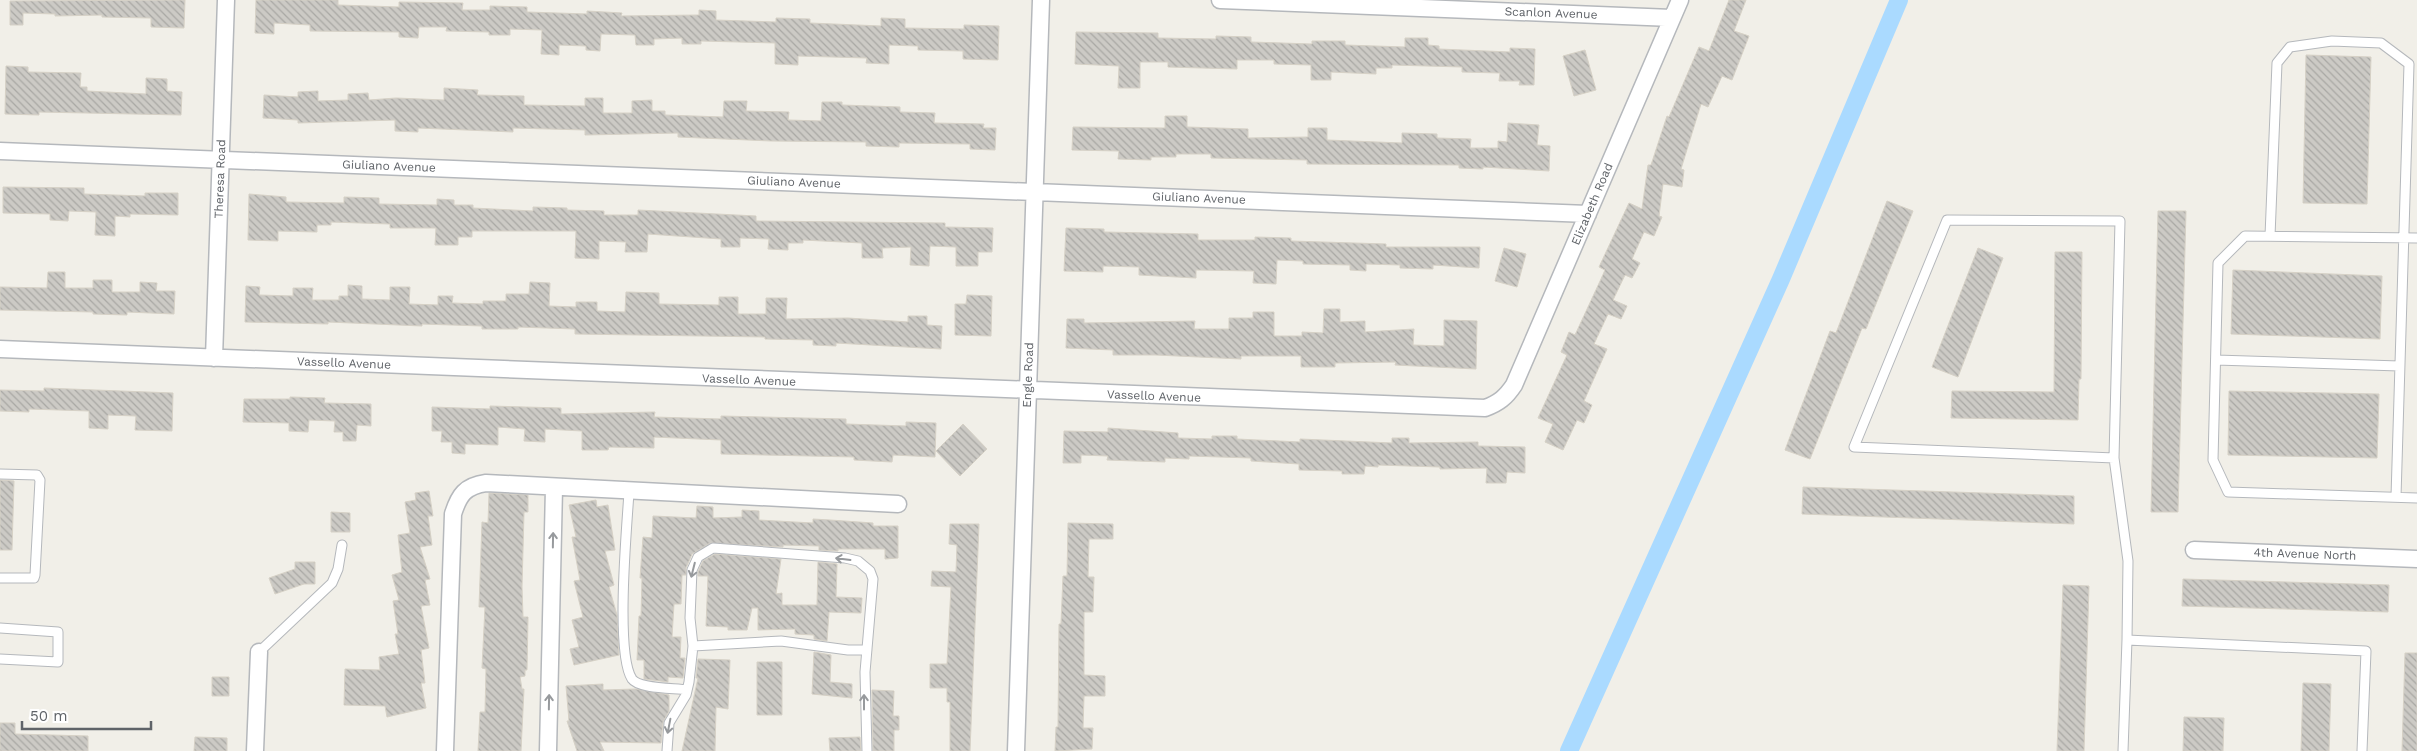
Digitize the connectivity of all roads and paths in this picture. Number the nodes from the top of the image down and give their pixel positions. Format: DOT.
graph roads {
  1 [pos="226,0"];
  2 [pos="1041,0"];
  3 [pos="1220,0"];
  4 [pos="1680,0"];
  5 [pos="1672,18"];
  6 [pos="0,150"];
  7 [pos="220,159"];
  8 [pos="1034,192"];
  9 [pos="1588,214"];
  10 [pos="2270,236"];
  11 [pos="2403,238"];
  12 [pos="2417,238"];
  13 [pos="0,350"];
  14 [pos="214,358"];
  15 [pos="2216,360"];
  16 [pos="2399,366"];
  17 [pos="1028,391"];
  18 [pos="1497,404"];
  19 [pos="2114,458"];
  20 [pos="0,474"];
  21 [pos="554,488"];
  22 [pos="629,492"];
  23 [pos="2396,497"];
  24 [pos="2417,498"];
  25 [pos="898,504"];
  26 [pos="342,545"];
  27 [pos="2194,550"];
  28 [pos="2417,559"];
  29 [pos="0,578"];
  30 [pos="0,628"];
  31 [pos="2128,640"];
  32 [pos="693,646"];
  33 [pos="868,650"];
  34 [pos="260,652"];
  35 [pos="0,659"];
  36 [pos="687,690"];
  37 [pos="255,751"];
  38 [pos="444,751"];
  39 [pos="548,751"];
  40 [pos="667,751"];
  41 [pos="867,751"];
  42 [pos="1016,751"];
  43 [pos="2123,751"];
  44 [pos="2362,751"];
  1 -- 7 [label="street, Theresa Road"];
  2 -- 8 [label="street, Engle Road"];
  3 -- 5 [label="street, Scanlon Avenue"];
  4 -- 5 [label="street, Elizabeth Road"];
  5 -- 9 [label="street, Elizabeth Road"];
  6 -- 7 [label="street, Giuliano Avenue"];
  7 -- 8 [label="street, Giuliano Avenue"];
  7 -- 14 [label="street, Theresa Road"];
  8 -- 9 [label="street, Giuliano Avenue"];
  8 -- 17 [label="street, Engle Road"];
  9 -- 18 [label="street, Elizabeth Road"];
  10 -- 11 [label="lane"];
  10 -- 11 [label="lane"];
  10 -- 15 [label="lane"];
  11 -- 12 [label="lane"];
  11 -- 16 [label="lane"];
  13 -- 14 [label="street, Vassello Avenue"];
  14 -- 17 [label="street, Vassello Avenue"];
  15 -- 16 [label="lane"];
  15 -- 23 [label="lane"];
  16 -- 23 [label="lane"];
  17 -- 18 [label="street, Vassello Avenue"];
  17 -- 42 [label="street, Engle Road"];
  19 -- 19 [label="lane"];
  19 -- 31 [label="lane"];
  20 -- 29 [label="lane"];
  21 -- 22 [label="street"];
  21 -- 38 [label="street"];
  39 -- 21 [label="street, one-way"];
  22 -- 25 [label="street"];
  22 -- 36 [label="lane"];
  23 -- 24 [label="lane"];
  26 -- 34 [label="lane"];
  27 -- 28 [label="street, 4th Avenue North"];
  30 -- 35 [label="lane"];
  31 -- 43 [label="lane"];
  31 -- 44 [label="lane"];
  32 -- 33 [label="lane"];
  33 -- 32 [label="lane, one-way"];
  32 -- 36 [label="lane"];
  41 -- 33 [label="lane, one-way"];
  34 -- 37 [label="street"];
  36 -- 40 [label="lane, one-way"];
}
